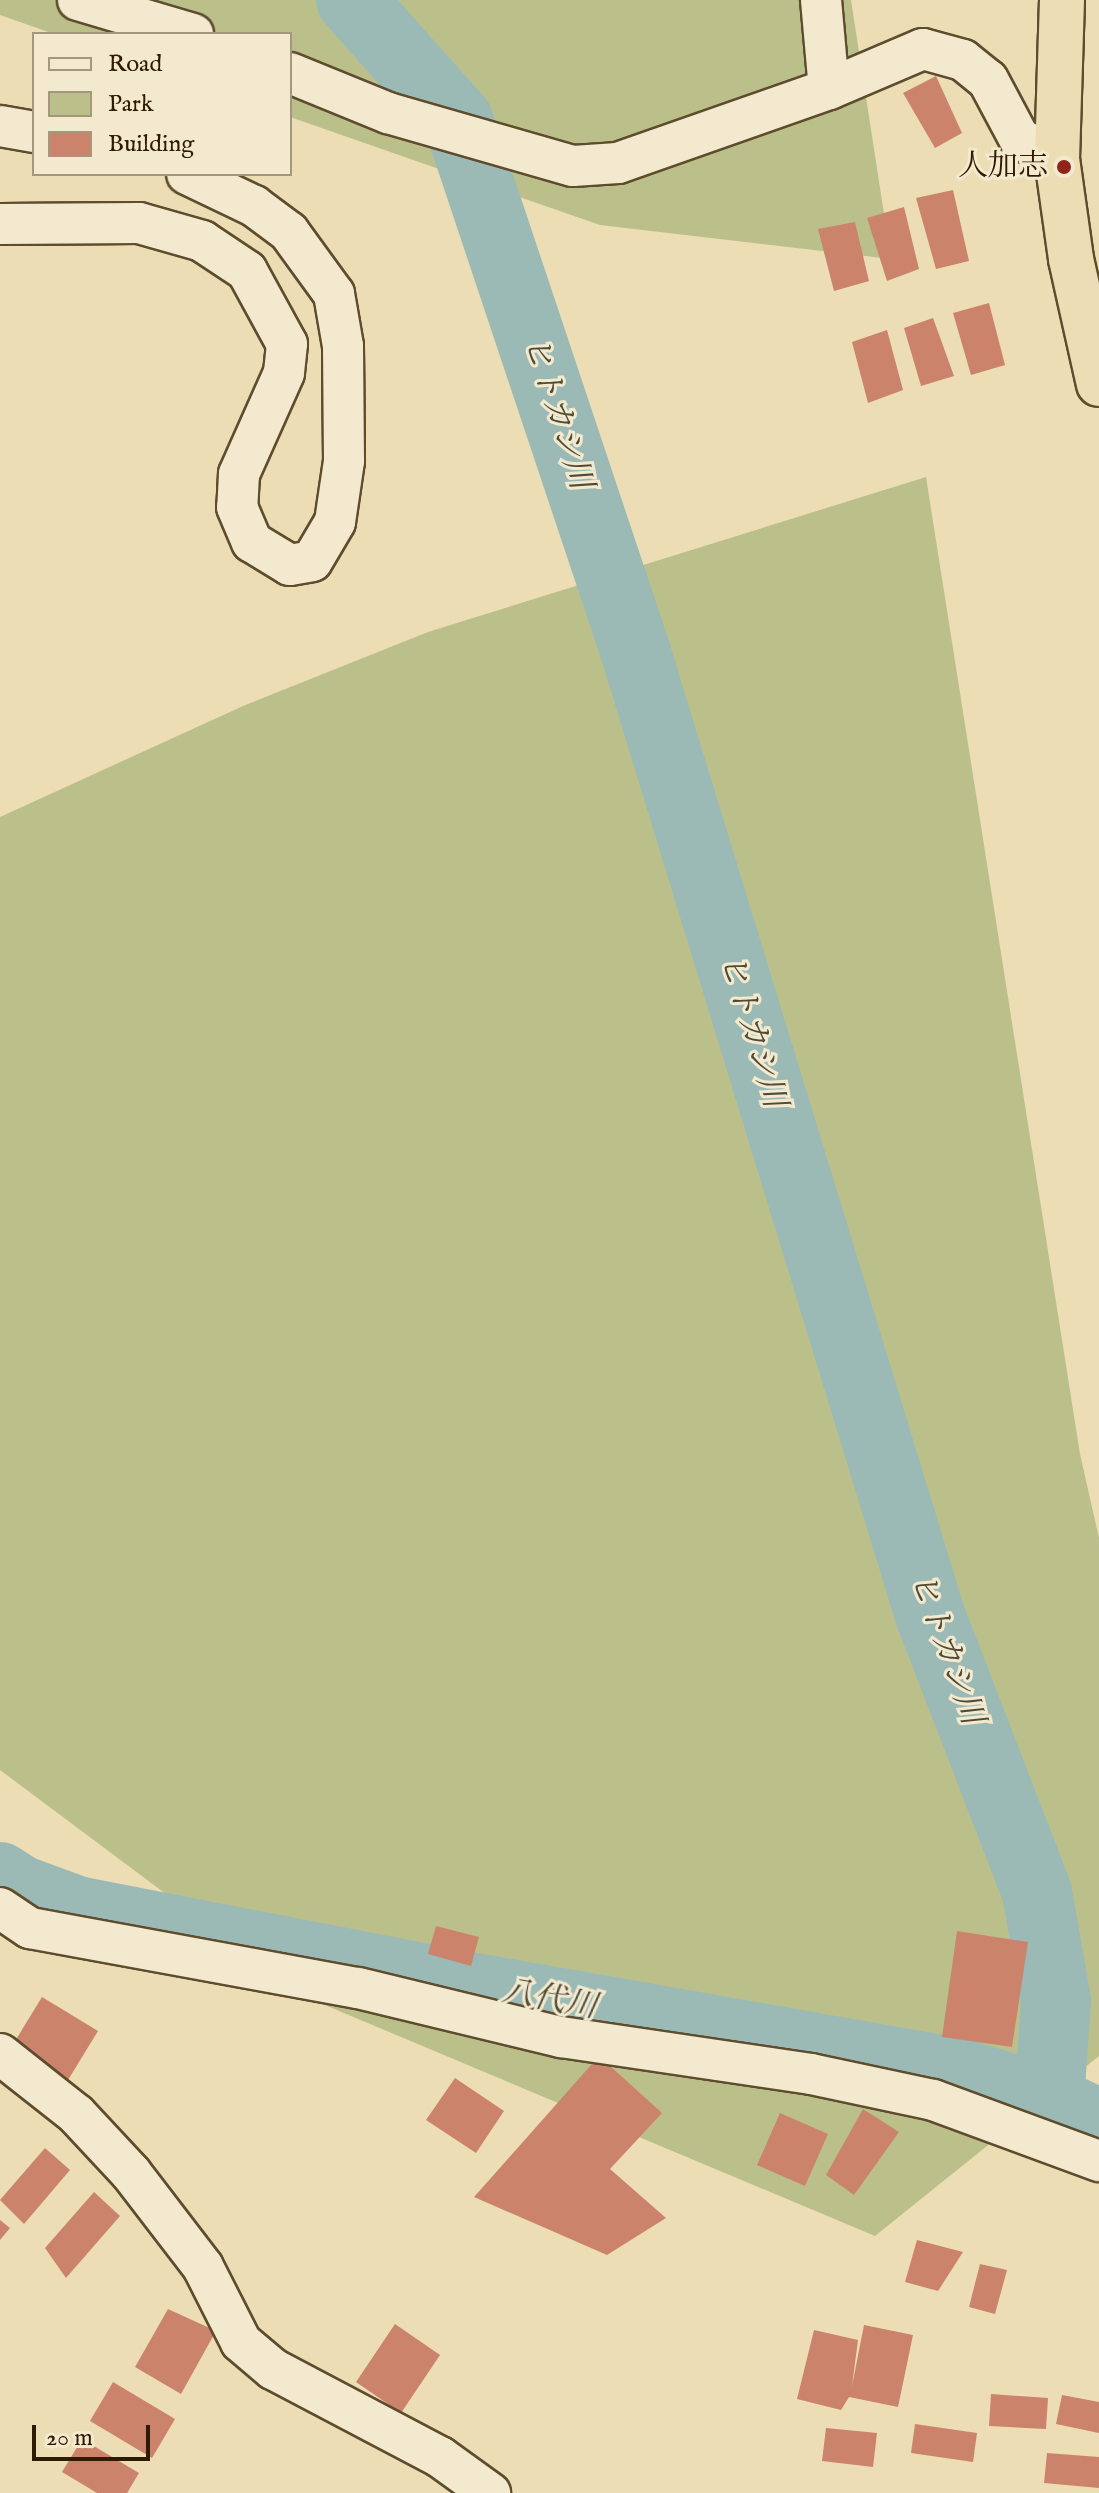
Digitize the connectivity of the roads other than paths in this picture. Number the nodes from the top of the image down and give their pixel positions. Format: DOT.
graph roads {
  1 [pos="78,0"];
  2 [pos="821,0"];
  3 [pos="1062,0"];
  4 [pos="186,32"];
  5 [pos="292,74"];
  6 [pos="829,89"];
  7 [pos="0,126"];
  8 [pos="32,132"];
  9 [pos="1057,159"];
  10 [pos="191,176"];
  11 [pos="0,224"];
  12 [pos="1099,384"];
  13 [pos="0,1908"];
  14 [pos="0,2054"];
  15 [pos="1099,2161"];
  16 [pos="490,2493"];
  1 -- 4 [label="street"];
  2 -- 6 [label="street"];
  3 -- 9 [label="highway"];
  5 -- 6 [label="street"];
  6 -- 9 [label="street"];
  7 -- 8 [label="street"];
  9 -- 12 [label="highway"];
  10 -- 11 [label="street"];
  13 -- 15 [label="street"];
  14 -- 16 [label="street"];
}
